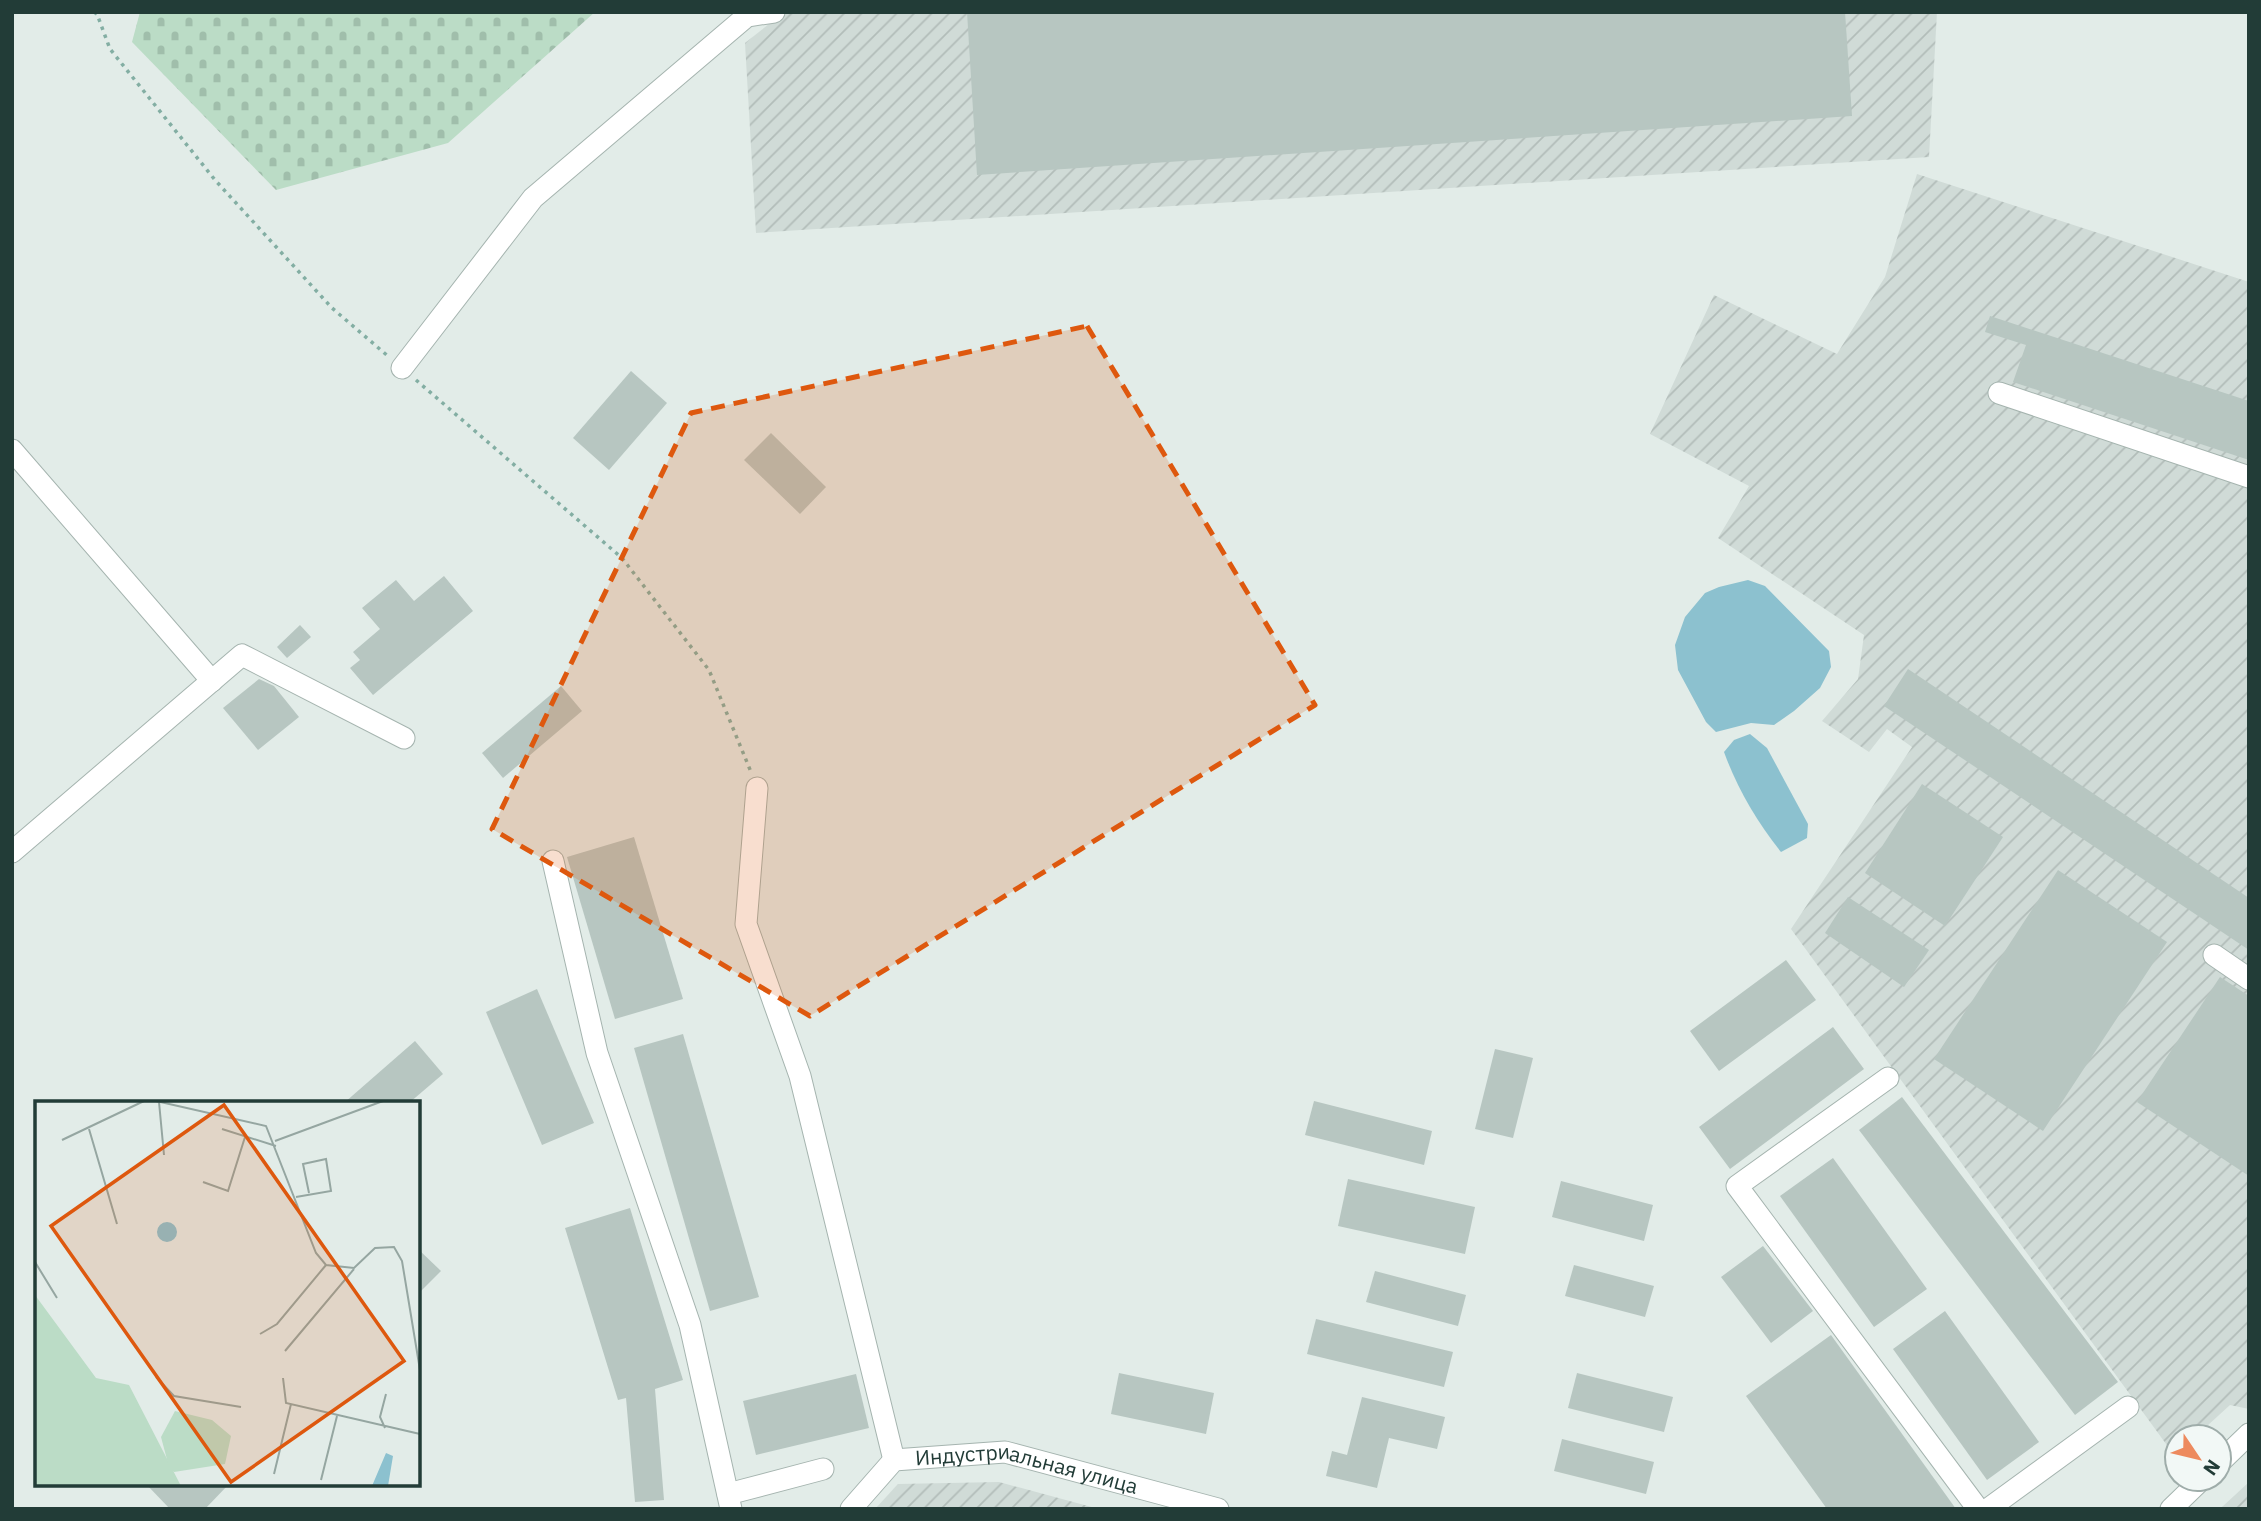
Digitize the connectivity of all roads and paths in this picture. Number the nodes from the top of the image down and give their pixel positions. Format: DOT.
graph roads {
  1 [pos="774,12"];
  2 [pos="96,13"];
  3 [pos="402,368"];
  4 [pos="1999,393"];
  5 [pos="12,450"];
  6 [pos="2249,477"];
  7 [pos="212,681"];
  8 [pos="404,738"];
  9 [pos="757,788"];
  10 [pos="12,852"];
  11 [pos="553,861"];
  12 [pos="2214,955"];
  13 [pos="2249,979"];
  14 [pos="1888,1078"];
  15 [pos="2128,1407"];
  16 [pos="2249,1434"];
  17 [pos="2233,1449"];
  18 [pos="894,1460"];
  19 [pos="823,1469"];
  20 [pos="2188,1493"];
  21 [pos="729,1501"];
  22 [pos="851,1509"];
  23 [pos="1218,1509"];
  24 [pos="1978,1509"];
  25 [pos="1988,1509"];
  26 [pos="2171,1509"];
  1 -- 3 [label="street"];
  2 -- 3 [label="path"];
  3 -- 9 [label="path"];
  4 -- 6 [label="street"];
  5 -- 7 [label="street"];
  7 -- 8 [label="street"];
  7 -- 10 [label="street"];
  9 -- 18 [label="street"];
  11 -- 21 [label="street"];
  12 -- 13 [label="street"];
  14 -- 24 [label="street"];
  15 -- 25 [label="street"];
  16 -- 17 [label="street"];
  18 -- 22 [label="street, Индустриальная улица"];
  18 -- 23 [label="street, Индустриальная улица"];
  19 -- 21 [label="street"];
  20 -- 26 [label="street"];
}
